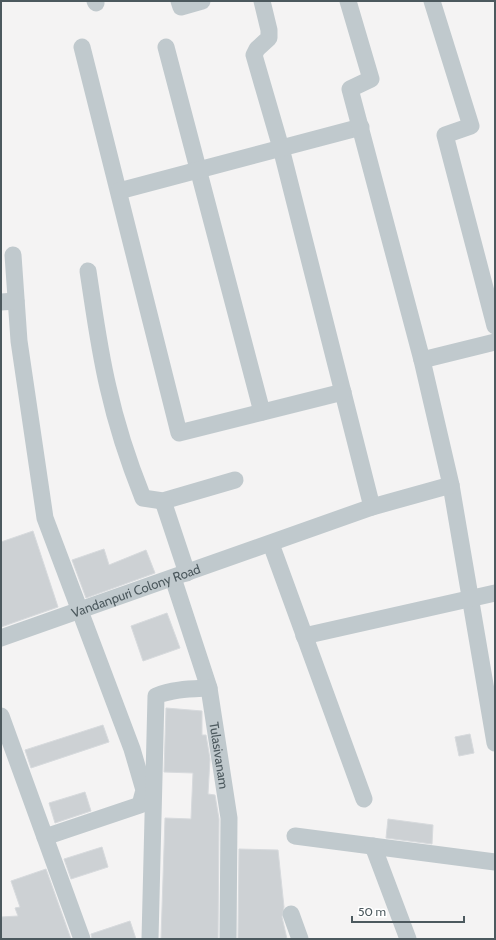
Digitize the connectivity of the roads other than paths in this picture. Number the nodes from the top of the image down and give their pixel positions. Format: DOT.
graph roads {
  1 [pos="179,1"];
  2 [pos="202,1"];
  3 [pos="262,1"];
  4 [pos="348,1"];
  5 [pos="432,1"];
  6 [pos="82,47"];
  7 [pos="166,47"];
  8 [pos="361,127"];
  9 [pos="281,148"];
  10 [pos="199,170"];
  11 [pos="119,191"];
  12 [pos="13,255"];
  13 [pos="88,272"];
  14 [pos="8,302"];
  15 [pos="495,326"];
  16 [pos="495,342"];
  17 [pos="422,360"];
  18 [pos="343,392"];
  19 [pos="262,412"];
  20 [pos="235,480"];
  21 [pos="451,485"];
  22 [pos="164,501"];
  23 [pos="372,508"];
  24 [pos="271,544"];
  25 [pos="180,576"];
  26 [pos="495,593"];
  27 [pos="471,598"];
  28 [pos="79,611"];
  29 [pos="304,636"];
  30 [pos="1,638"];
  31 [pos="209,688"];
  32 [pos="1,716"];
  33 [pos="495,742"];
  34 [pos="364,799"];
  35 [pos="295,836"];
  36 [pos="44,838"];
  37 [pos="373,846"];
  38 [pos="495,862"];
  39 [pos="291,914"];
  40 [pos="82,939"];
  41 [pos="150,939"];
  42 [pos="228,939"];
  43 [pos="300,939"];
  44 [pos="408,939"];
  1 -- 2 [label="street"];
  3 -- 9 [label="street"];
  4 -- 8 [label="street"];
  5 -- 15 [label="street"];
  6 -- 11 [label="street"];
  7 -- 10 [label="street"];
  8 -- 9 [label="street"];
  8 -- 17 [label="street"];
  9 -- 10 [label="street"];
  9 -- 18 [label="street"];
  10 -- 11 [label="street"];
  10 -- 19 [label="street"];
  11 -- 19 [label="street"];
  12 -- 14 [label="street"];
  13 -- 22 [label="street"];
  14 -- 28 [label="street"];
  16 -- 17 [label="street"];
  17 -- 21 [label="street"];
  18 -- 19 [label="street"];
  18 -- 23 [label="street"];
  20 -- 22 [label="street"];
  21 -- 23 [label="street, Vandanpuri Colony Road"];
  21 -- 27 [label="street"];
  22 -- 25 [label="street, Tulasivanam"];
  23 -- 24 [label="street, Vandanpuri Colony Road"];
  24 -- 25 [label="street, Vandanpuri Colony Road"];
  24 -- 29 [label="street"];
  25 -- 28 [label="street, Vandanpuri Colony Road"];
  25 -- 31 [label="street, Tulasivanam"];
  26 -- 27 [label="street"];
  27 -- 29 [label="street"];
  27 -- 33 [label="street"];
  28 -- 30 [label="street, Vandanpuri Colony Road"];
  28 -- 36 [label="street"];
  29 -- 34 [label="street"];
  31 -- 41 [label="street"];
  31 -- 42 [label="street, Tulasivanam"];
  32 -- 36 [label="street"];
  35 -- 37 [label="street"];
  36 -- 40 [label="street"];
  37 -- 38 [label="street"];
  37 -- 44 [label="street"];
  39 -- 43 [label="street"];
}
